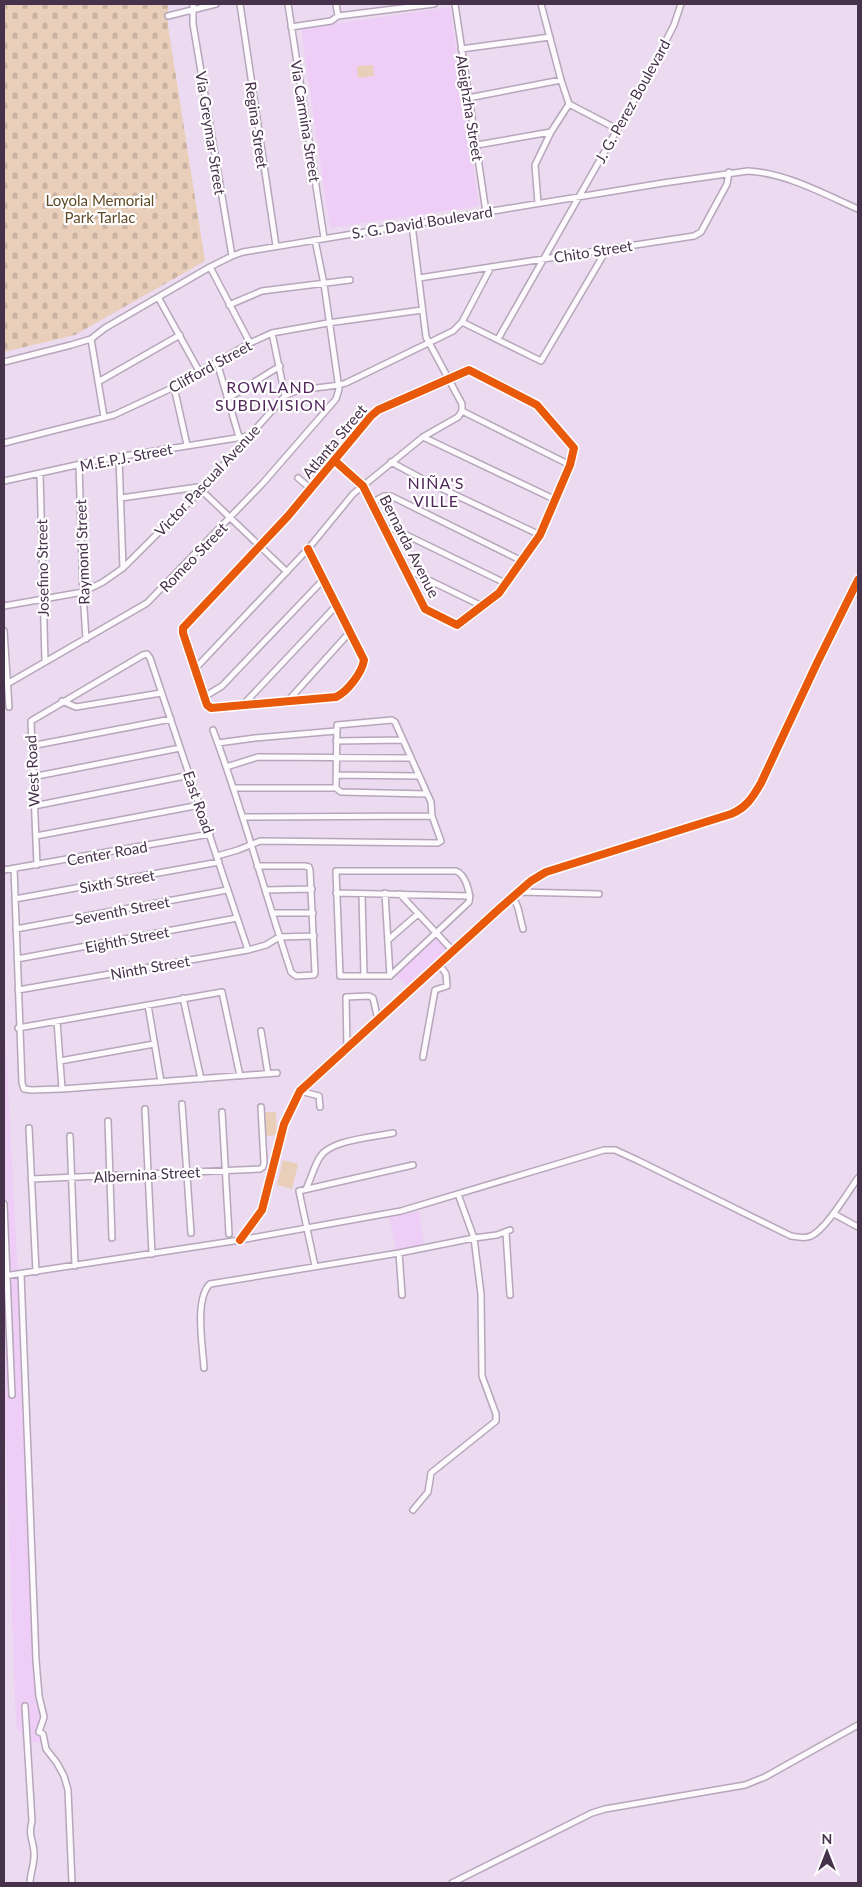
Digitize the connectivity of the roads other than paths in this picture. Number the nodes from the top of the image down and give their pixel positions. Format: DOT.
graph roads {
  1 [pos="216,4"];
  2 [pos="240,4"];
  3 [pos="288,4"];
  4 [pos="336,4"];
  5 [pos="434,4"];
  6 [pos="455,4"];
  7 [pos="541,4"];
  8 [pos="681,4"];
  9 [pos="193,7"];
  10 [pos="168,16"];
  11 [pos="338,16"];
  12 [pos="291,27"];
  13 [pos="550,37"];
  14 [pos="461,49"];
  15 [pos="561,80"];
  16 [pos="468,98"];
  17 [pos="569,104"];
  18 [pos="617,130"];
  19 [pos="552,132"];
  20 [pos="477,145"];
  21 [pos="729,172"];
  22 [pos="580,197"];
  23 [pos="538,204"];
  24 [pos="858,209"];
  25 [pos="486,212"];
  26 [pos="412,225"];
  27 [pos="324,238"];
  28 [pos="315,240"];
  29 [pos="276,246"];
  30 [pos="607,249"];
  31 [pos="232,256"];
  32 [pos="544,260"];
  33 [pos="491,266"];
  34 [pos="210,267"];
  35 [pos="418,278"];
  36 [pos="350,280"];
  37 [pos="324,284"];
  38 [pos="158,297"];
  39 [pos="229,305"];
  40 [pos="422,310"];
  41 [pos="462,322"];
  42 [pos="328,323"];
  43 [pos="272,333"];
  44 [pos="180,335"];
  45 [pos="91,339"];
  46 [pos="498,339"];
  47 [pos="250,343"];
  48 [pos="428,343"];
  49 [pos="4,362"];
  50 [pos="217,362"];
  51 [pos="280,366"];
  52 [pos="199,371"];
  53 [pos="448,379"];
  54 [pos="98,382"];
  55 [pos="174,386"];
  56 [pos="338,386"];
  57 [pos="285,396"];
  58 [pos="227,399"];
  59 [pos="462,411"];
  60 [pos="104,417"];
  61 [pos="249,436"];
  62 [pos="239,437"];
  63 [pos="424,437"];
  64 [pos="4,443"];
  65 [pos="187,445"];
  66 [pos="119,458"];
  67 [pos="335,461"];
  68 [pos="391,462"];
  69 [pos="79,465"];
  70 [pos="570,465"];
  71 [pos="40,474"];
  72 [pos="298,478"];
  73 [pos="4,481"];
  74 [pos="363,486"];
  75 [pos="311,489"];
  76 [pos="201,490"];
  77 [pos="121,498"];
  78 [pos="556,500"];
  79 [pos="373,502"];
  80 [pos="230,518"];
  81 [pos="386,529"];
  82 [pos="540,535"];
  83 [pos="259,546"];
  84 [pos="308,549"];
  85 [pos="522,561"];
  86 [pos="403,567"];
  87 [pos="123,568"];
  88 [pos="287,572"];
  89 [pos="323,580"];
  90 [pos="858,580"];
  91 [pos="507,584"];
  92 [pos="83,592"];
  93 [pos="42,599"];
  94 [pos="4,606"];
  95 [pos="336,606"];
  96 [pos="482,606"];
  97 [pos="4,631"];
  98 [pos="349,633"];
  99 [pos="86,639"];
  100 [pos="147,654"];
  101 [pos="45,662"];
  102 [pos="194,670"];
  103 [pos="7,684"];
  104 [pos="162,693"];
  105 [pos="204,698"];
  106 [pos="62,701"];
  107 [pos="286,703"];
  108 [pos="242,706"];
  109 [pos="9,707"];
  110 [pos="171,719"];
  111 [pos="213,730"];
  112 [pos="336,731"];
  113 [pos="402,740"];
  114 [pos="336,741"];
  115 [pos="218,743"];
  116 [pos="30,746"];
  117 [pos="180,748"];
  118 [pos="336,758"];
  119 [pos="410,758"];
  120 [pos="226,767"];
  121 [pos="190,775"];
  122 [pos="336,775"];
  123 [pos="418,776"];
  124 [pos="32,777"];
  125 [pos="234,788"];
  126 [pos="336,788"];
  127 [pos="427,794"];
  128 [pos="200,805"];
  129 [pos="34,806"];
  130 [pos="432,816"];
  131 [pos="243,817"];
  132 [pos="210,834"];
  133 [pos="36,836"];
  134 [pos="251,844"];
  135 [pos="217,856"];
  136 [pos="219,862"];
  137 [pos="36,865"];
  138 [pos="257,866"];
  139 [pos="14,868"];
  140 [pos="4,870"];
  141 [pos="312,889"];
  142 [pos="228,890"];
  143 [pos="265,890"];
  144 [pos="518,892"];
  145 [pos="336,893"];
  146 [pos="385,893"];
  147 [pos="362,894"];
  148 [pos="400,894"];
  149 [pos="599,894"];
  150 [pos="470,896"];
  151 [pos="513,896"];
  152 [pos="15,898"];
  153 [pos="272,913"];
  154 [pos="313,913"];
  155 [pos="418,914"];
  156 [pos="237,918"];
  157 [pos="16,929"];
  158 [pos="523,929"];
  159 [pos="436,933"];
  160 [pos="314,936"];
  161 [pos="279,937"];
  162 [pos="388,940"];
  163 [pos="248,950"];
  164 [pos="453,951"];
  165 [pos="17,960"];
  166 [pos="440,964"];
  167 [pos="364,976"];
  168 [pos="390,976"];
  169 [pos="18,990"];
  170 [pos="183,998"];
  171 [pos="148,1005"];
  172 [pos="378,1020"];
  173 [pos="57,1021"];
  174 [pos="18,1028"];
  175 [pos="262,1030"];
  176 [pos="154,1044"];
  177 [pos="347,1048"];
  178 [pos="423,1056"];
  179 [pos="60,1061"];
  180 [pos="277,1073"];
  181 [pos="268,1074"];
  182 [pos="240,1076"];
  183 [pos="201,1078"];
  184 [pos="161,1082"];
  185 [pos="62,1089"];
  186 [pos="300,1092"];
  187 [pos="182,1104"];
  188 [pos="261,1107"];
  189 [pos="320,1107"];
  190 [pos="145,1109"];
  191 [pos="222,1112"];
  192 [pos="108,1121"];
  193 [pos="29,1128"];
  194 [pos="393,1133"];
  195 [pos="70,1136"];
  196 [pos="413,1166"];
  197 [pos="225,1171"];
  198 [pos="186,1173"];
  199 [pos="148,1174"];
  200 [pos="109,1176"];
  201 [pos="71,1178"];
  202 [pos="858,1178"];
  203 [pos="31,1179"];
  204 [pos="306,1189"];
  205 [pos="458,1194"];
  206 [pos="4,1204"];
  207 [pos="834,1214"];
  208 [pos="858,1227"];
  209 [pos="307,1228"];
  210 [pos="191,1233"];
  211 [pos="229,1234"];
  212 [pos="112,1238"];
  213 [pos="474,1238"];
  214 [pos="240,1240"];
  215 [pos="399,1253"];
  216 [pos="152,1254"];
  217 [pos="75,1266"];
  218 [pos="315,1266"];
  219 [pos="36,1272"];
  220 [pos="22,1274"];
  221 [pos="5,1276"];
  222 [pos="402,1295"];
  223 [pos="510,1295"];
  224 [pos="204,1368"];
  225 [pos="12,1395"];
  226 [pos="413,1510"];
  227 [pos="25,1706"];
  228 [pos="858,1725"];
  229 [pos="30,1883"];
  230 [pos="72,1883"];
  231 [pos="452,1883"];
  1 -- 9 [label="street"];
  2 -- 29 [label="street, Regina Street"];
  3 -- 12 [label="street, Via Carmina Street"];
  4 -- 11 [label="street"];
  5 -- 11 [label="street"];
  6 -- 14 [label="street, Aleighzha Street"];
  7 -- 13 [label="street"];
  8 -- 18 [label="street, J. G. Perez Boulevard"];
  9 -- 10 [label="street"];
  9 -- 31 [label="street, Via Greymar Street"];
  11 -- 12 [label="street"];
  12 -- 27 [label="street, Via Carmina Street"];
  13 -- 14 [label="street"];
  13 -- 15 [label="street"];
  14 -- 16 [label="street, Aleighzha Street"];
  15 -- 16 [label="street"];
  15 -- 17 [label="street"];
  16 -- 20 [label="street, Aleighzha Street"];
  17 -- 18 [label="street"];
  17 -- 19 [label="street"];
  18 -- 22 [label="street, J. G. Perez Boulevard"];
  19 -- 20 [label="street"];
  19 -- 23 [label="street"];
  20 -- 25 [label="street, Aleighzha Street"];
  21 -- 22 [label="street, S. G. David Boulevard"];
  21 -- 24 [label="street, S. G. David Boulevard"];
  21 -- 30 [label="street, Chito Street"];
  22 -- 23 [label="street, S. G. David Boulevard"];
  22 -- 32 [label="street, J. G. Perez Boulevard"];
  23 -- 25 [label="street, S. G. David Boulevard"];
  25 -- 26 [label="street, S. G. David Boulevard"];
  26 -- 27 [label="street, S. G. David Boulevard"];
  26 -- 35 [label="street"];
  27 -- 28 [label="street, S. G. David Boulevard"];
  28 -- 29 [label="street, S. G. David Boulevard"];
  28 -- 37 [label="street"];
  29 -- 31 [label="street, S. G. David Boulevard"];
  30 -- 32 [label="street, Chito Street"];
  30 -- 46 [label="street"];
  31 -- 34 [label="street, S. G. David Boulevard"];
  32 -- 33 [label="street, Chito Street"];
  32 -- 46 [label="street, J. G. Perez Boulevard"];
  33 -- 35 [label="street, Chito Street"];
  33 -- 41 [label="street"];
  34 -- 38 [label="street, S. G. David Boulevard"];
  34 -- 39 [label="street"];
  35 -- 40 [label="street"];
  36 -- 37 [label="street"];
  37 -- 39 [label="street"];
  37 -- 42 [label="street"];
  38 -- 44 [label="street"];
  38 -- 45 [label="street, S. G. David Boulevard"];
  39 -- 47 [label="street"];
  40 -- 42 [label="street, Clifford Street"];
  40 -- 48 [label="street"];
  41 -- 46 [label="street"];
  41 -- 48 [label="street"];
  42 -- 43 [label="street, Clifford Street"];
  42 -- 56 [label="street"];
  43 -- 47 [label="street, Clifford Street"];
  43 -- 51 [label="street"];
  44 -- 52 [label="street"];
  44 -- 54 [label="street"];
  45 -- 49 [label="street, S. G. David Boulevard"];
  45 -- 54 [label="street"];
  47 -- 50 [label="street, Clifford Street"];
  48 -- 53 [label="street"];
  48 -- 56 [label="street"];
  50 -- 52 [label="street, Clifford Street"];
  50 -- 58 [label="street"];
  51 -- 57 [label="street"];
  51 -- 58 [label="street"];
  52 -- 55 [label="street, Clifford Street"];
  53 -- 59 [label="street"];
  53 -- 67 [label="street, Atlanta Street"];
  53 -- 70 [label="street, Bernarda Avenue"];
  54 -- 60 [label="street"];
  55 -- 60 [label="street, Clifford Street"];
  55 -- 65 [label="street"];
  56 -- 57 [label="street"];
  56 -- 80 [label="street, Romeo Street"];
  57 -- 61 [label="street, Victor Pascual Avenue"];
  58 -- 62 [label="street"];
  59 -- 63 [label="street"];
  59 -- 70 [label="street"];
  60 -- 64 [label="street, Clifford Street"];
  61 -- 62 [label="street, M.E.P.J. Street"];
  61 -- 76 [label="street, Victor Pascual Avenue"];
  62 -- 65 [label="street, M.E.P.J. Street"];
  63 -- 68 [label="street"];
  63 -- 78 [label="street"];
  65 -- 66 [label="street, M.E.P.J. Street"];
  66 -- 69 [label="street, M.E.P.J. Street"];
  66 -- 77 [label="street"];
  67 -- 74 [label="street, Bernarda Avenue"];
  67 -- 75 [label="street, Atlanta Street"];
  68 -- 74 [label="street"];
  68 -- 82 [label="street"];
  69 -- 71 [label="street, M.E.P.J. Street"];
  69 -- 92 [label="street, Raymond Street"];
  70 -- 78 [label="street, Bernarda Avenue"];
  71 -- 73 [label="street, M.E.P.J. Street"];
  71 -- 93 [label="street, Josefino Street"];
  72 -- 75 [label="street"];
  74 -- 79 [label="street, Bernarda Avenue"];
  74 -- 84 [label="street"];
  75 -- 83 [label="street, Atlanta Street"];
  76 -- 77 [label="street"];
  76 -- 80 [label="street"];
  76 -- 87 [label="street, Victor Pascual Avenue"];
  77 -- 87 [label="street"];
  78 -- 82 [label="street, Bernarda Avenue"];
  79 -- 81 [label="street, Bernarda Avenue"];
  79 -- 85 [label="street"];
  80 -- 83 [label="street"];
  80 -- 99 [label="street, Romeo Street"];
  81 -- 86 [label="street, Bernarda Avenue"];
  81 -- 91 [label="street"];
  82 -- 85 [label="street, Bernarda Avenue"];
  83 -- 88 [label="street"];
  83 -- 102 [label="street, Atlanta Street"];
  84 -- 88 [label="street"];
  84 -- 89 [label="street"];
  85 -- 91 [label="street, Bernarda Avenue"];
  86 -- 96 [label="street"];
  86 -- 96 [label="street, Bernarda Avenue"];
  87 -- 92 [label="street, Victor Pascual Avenue"];
  88 -- 102 [label="street"];
  89 -- 95 [label="street"];
  89 -- 105 [label="street"];
  90 -- 144 [label="street"];
  91 -- 96 [label="street, Bernarda Avenue"];
  92 -- 93 [label="street, Victor Pascual Avenue"];
  92 -- 99 [label="street, Raymond Street"];
  93 -- 94 [label="street, Victor Pascual Avenue"];
  93 -- 101 [label="street, Josefino Street"];
  95 -- 98 [label="street"];
  95 -- 108 [label="street"];
  97 -- 103 [label="street"];
  98 -- 107 [label="street"];
  98 -- 107 [label="street"];
  99 -- 101 [label="street, Romeo Street"];
  100 -- 104 [label="street, East Road"];
  100 -- 106 [label="street, West Road"];
  101 -- 103 [label="street, Romeo Street"];
  102 -- 105 [label="street"];
  103 -- 109 [label="street"];
  104 -- 106 [label="street"];
  104 -- 110 [label="street, East Road"];
  105 -- 108 [label="street"];
  106 -- 116 [label="street, West Road"];
  107 -- 108 [label="street"];
  110 -- 116 [label="street"];
  110 -- 117 [label="street, East Road"];
  111 -- 115 [label="street"];
  112 -- 113 [label="street"];
  112 -- 114 [label="street"];
  112 -- 115 [label="street"];
  113 -- 114 [label="street"];
  113 -- 119 [label="street"];
  114 -- 118 [label="street"];
  115 -- 120 [label="street"];
  116 -- 124 [label="street, West Road"];
  117 -- 121 [label="street, East Road"];
  117 -- 124 [label="street"];
  118 -- 119 [label="street"];
  118 -- 120 [label="street"];
  118 -- 122 [label="street"];
  119 -- 123 [label="street"];
  120 -- 125 [label="street"];
  121 -- 128 [label="street, East Road"];
  121 -- 129 [label="street"];
  122 -- 123 [label="street"];
  122 -- 126 [label="street"];
  123 -- 127 [label="street"];
  124 -- 129 [label="street, West Road"];
  125 -- 126 [label="street"];
  125 -- 131 [label="street"];
  126 -- 127 [label="street"];
  127 -- 130 [label="street"];
  128 -- 132 [label="street, East Road"];
  128 -- 133 [label="street"];
  129 -- 133 [label="street, West Road"];
  130 -- 131 [label="street"];
  130 -- 134 [label="street"];
  131 -- 134 [label="street"];
  132 -- 135 [label="street, East Road"];
  132 -- 137 [label="street, Center Road"];
  133 -- 137 [label="street, West Road"];
  134 -- 135 [label="street"];
  134 -- 138 [label="street"];
  135 -- 136 [label="street, East Road"];
  136 -- 142 [label="street, East Road"];
  136 -- 152 [label="street, Sixth Street"];
  137 -- 139 [label="street, Center Road"];
  138 -- 141 [label="street"];
  138 -- 143 [label="street"];
  139 -- 140 [label="street, Center Road"];
  139 -- 152 [label="street"];
  141 -- 143 [label="street"];
  141 -- 154 [label="street"];
  142 -- 156 [label="street, East Road"];
  142 -- 157 [label="street, Seventh Street"];
  143 -- 153 [label="street"];
  144 -- 149 [label="street"];
  144 -- 151 [label="street"];
  145 -- 147 [label="street"];
  145 -- 150 [label="street"];
  145 -- 167 [label="street"];
  146 -- 147 [label="street"];
  146 -- 148 [label="street"];
  146 -- 162 [label="street"];
  147 -- 167 [label="street"];
  148 -- 150 [label="street"];
  148 -- 155 [label="street"];
  150 -- 159 [label="street"];
  151 -- 158 [label="street"];
  151 -- 164 [label="street"];
  152 -- 157 [label="street"];
  153 -- 154 [label="street"];
  153 -- 161 [label="street"];
  154 -- 160 [label="street"];
  155 -- 159 [label="street"];
  155 -- 162 [label="street"];
  156 -- 163 [label="street, East Road"];
  156 -- 165 [label="street, Eighth Street"];
  157 -- 165 [label="street"];
  159 -- 164 [label="street"];
  159 -- 168 [label="street"];
  160 -- 161 [label="street"];
  160 -- 161 [label="street"];
  161 -- 163 [label="street, Ninth Street"];
  162 -- 168 [label="street"];
  163 -- 169 [label="street, Ninth Street"];
  164 -- 166 [label="street"];
  165 -- 169 [label="street"];
  166 -- 172 [label="street"];
  166 -- 178 [label="street"];
  167 -- 168 [label="street"];
  169 -- 174 [label="street"];
  170 -- 171 [label="street"];
  170 -- 182 [label="street"];
  170 -- 183 [label="street"];
  171 -- 173 [label="street"];
  171 -- 176 [label="street"];
  172 -- 177 [label="street"];
  172 -- 177 [label="street"];
  173 -- 174 [label="street"];
  173 -- 179 [label="street"];
  174 -- 185 [label="street"];
  175 -- 181 [label="street"];
  176 -- 179 [label="street"];
  176 -- 184 [label="street"];
  177 -- 186 [label="street"];
  179 -- 185 [label="street"];
  180 -- 181 [label="street"];
  181 -- 182 [label="street"];
  182 -- 183 [label="street"];
  183 -- 184 [label="street"];
  184 -- 185 [label="street"];
  186 -- 189 [label="street"];
  186 -- 214 [label="street"];
  187 -- 198 [label="street"];
  188 -- 197 [label="street, Albernina Street"];
  190 -- 199 [label="street"];
  191 -- 197 [label="street"];
  192 -- 200 [label="street"];
  193 -- 203 [label="street"];
  194 -- 204 [label="street"];
  195 -- 201 [label="street"];
  196 -- 204 [label="street"];
  197 -- 198 [label="street, Albernina Street"];
  197 -- 211 [label="street"];
  198 -- 199 [label="street, Albernina Street"];
  198 -- 210 [label="street"];
  199 -- 200 [label="street, Albernina Street"];
  199 -- 216 [label="street"];
  200 -- 201 [label="street, Albernina Street"];
  200 -- 212 [label="street"];
  201 -- 203 [label="street, Albernina Street"];
  201 -- 217 [label="street"];
  202 -- 207 [label="street"];
  203 -- 219 [label="street"];
  204 -- 209 [label="street"];
  205 -- 207 [label="street"];
  205 -- 209 [label="street"];
  205 -- 213 [label="street"];
  206 -- 221 [label="street"];
  207 -- 208 [label="street"];
  209 -- 214 [label="street"];
  209 -- 218 [label="street"];
  213 -- 215 [label="street"];
  213 -- 223 [label="street"];
  213 -- 226 [label="street"];
  214 -- 216 [label="street"];
  215 -- 218 [label="street"];
  215 -- 222 [label="street"];
  216 -- 217 [label="street"];
  217 -- 219 [label="street"];
  218 -- 224 [label="street"];
  219 -- 220 [label="street"];
  220 -- 221 [label="street"];
  220 -- 230 [label="street"];
  221 -- 225 [label="street"];
  227 -- 229 [label="street"];
  228 -- 231 [label="street"];
}
